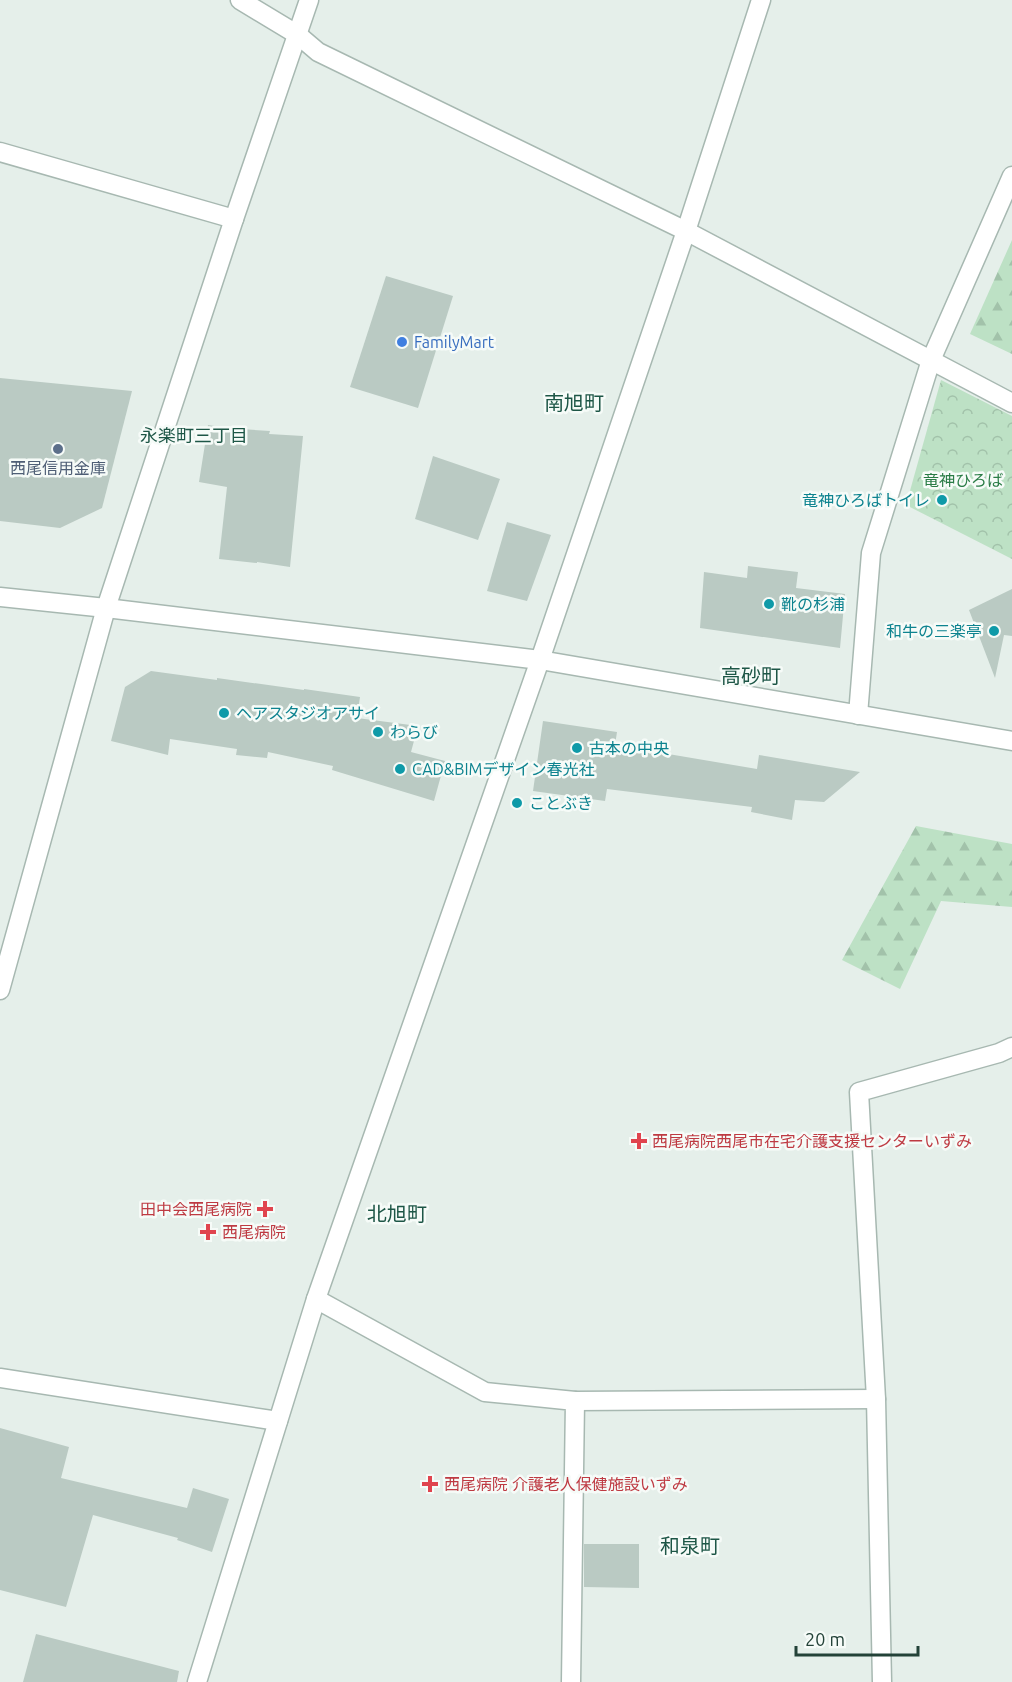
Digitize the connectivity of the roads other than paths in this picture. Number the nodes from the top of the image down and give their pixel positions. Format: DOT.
graph roads {
  1 [pos="240,0"];
  2 [pos="309,0"];
  3 [pos="761,0"];
  4 [pos="298,35"];
  5 [pos="0,152"];
  6 [pos="1012,176"];
  7 [pos="234,219"];
  8 [pos="686,231"];
  9 [pos="931,360"];
  10 [pos="1012,403"];
  11 [pos="0,597"];
  12 [pos="106,608"];
  13 [pos="540,660"];
  14 [pos="858,715"];
  15 [pos="1012,741"];
  16 [pos="0,990"];
  17 [pos="1012,1047"];
  18 [pos="316,1299"];
  19 [pos="0,1378"];
  20 [pos="876,1399"];
  21 [pos="575,1401"];
  22 [pos="278,1421"];
  23 [pos="197,1682"];
  24 [pos="571,1682"];
  25 [pos="882,1682"];
  1 -- 4 [label="street"];
  2 -- 4 [label="street"];
  3 -- 8 [label="street"];
  4 -- 7 [label="street"];
  4 -- 8 [label="street"];
  5 -- 7 [label="street"];
  6 -- 9 [label="street"];
  7 -- 12 [label="street"];
  8 -- 9 [label="street"];
  8 -- 13 [label="street"];
  9 -- 10 [label="street"];
  9 -- 14 [label="street"];
  11 -- 12 [label="street"];
  12 -- 13 [label="street"];
  12 -- 16 [label="street"];
  13 -- 14 [label="street"];
  13 -- 18 [label="street"];
  14 -- 15 [label="street"];
  17 -- 20 [label="street"];
  18 -- 21 [label="street"];
  18 -- 22 [label="street"];
  19 -- 22 [label="street"];
  20 -- 21 [label="street"];
  20 -- 25 [label="street"];
  21 -- 24 [label="street"];
  22 -- 23 [label="street"];
}
